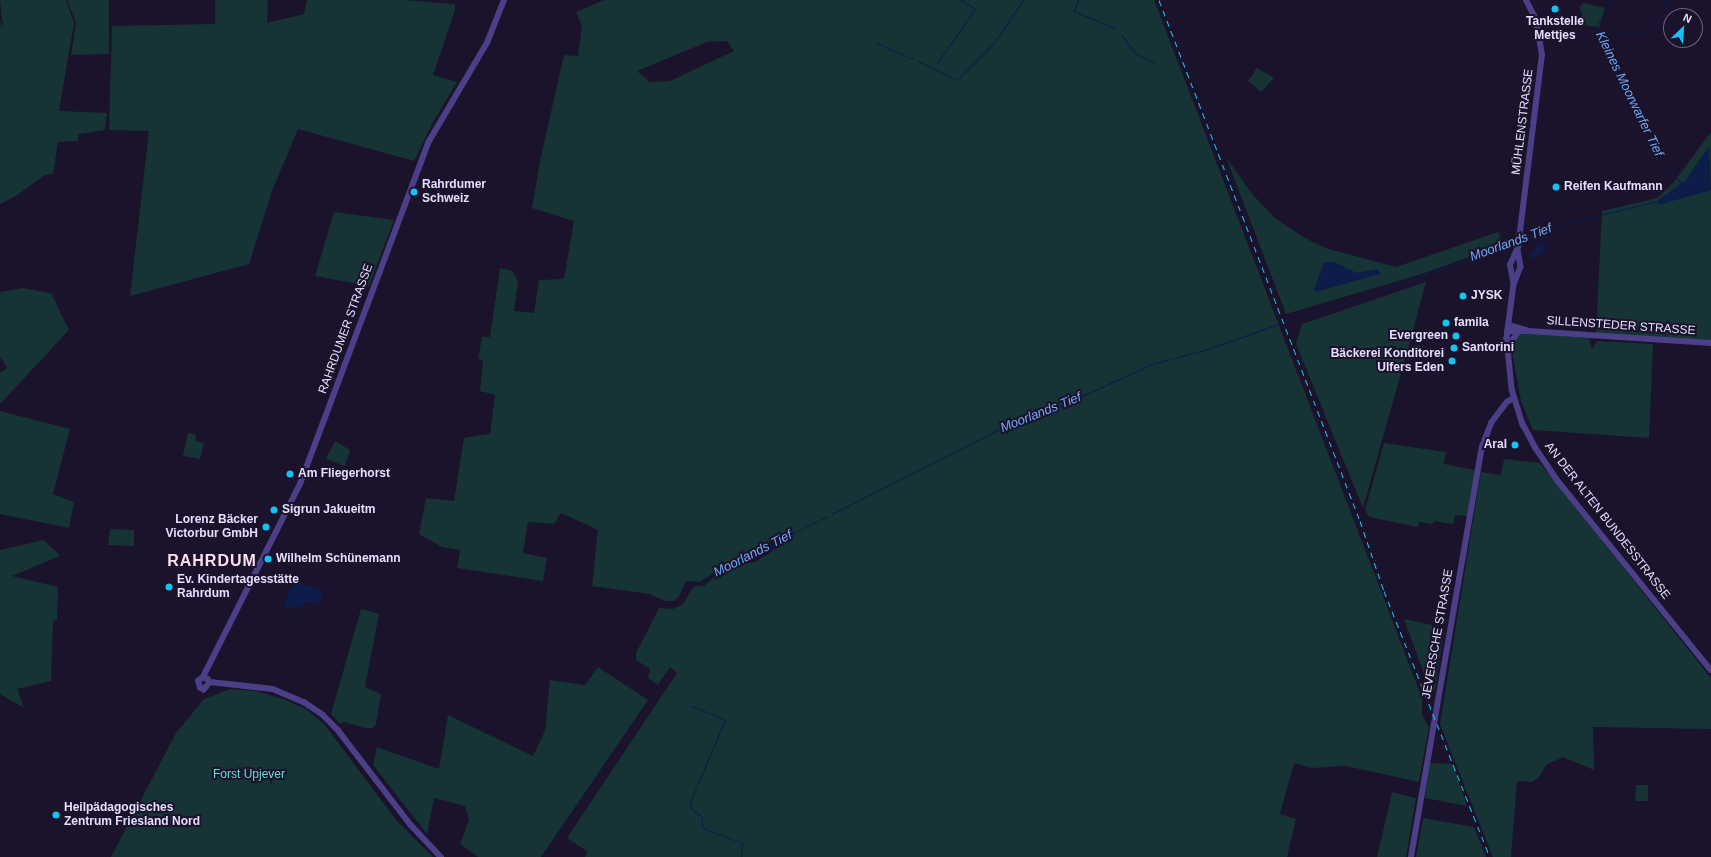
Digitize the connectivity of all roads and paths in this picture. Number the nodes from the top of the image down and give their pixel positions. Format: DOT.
graph roads {
  1 [pos="504,0"];
  2 [pos="1526,0"];
  3 [pos="1516,261"];
  4 [pos="1515,271"];
  5 [pos="1508,325"];
  6 [pos="1529,330"];
  7 [pos="1507,331"];
  8 [pos="1518,332"];
  9 [pos="1711,343"];
  10 [pos="1508,346"];
  11 [pos="1514,398"];
  12 [pos="1515,405"];
  13 [pos="1494,418"];
  14 [pos="1711,670"];
  15 [pos="441,857"];
  16 [pos="1411,857"];
  1 -- 15 [label="street, RAHRDUMER STRASSE"];
  2 -- 3 [label="street, MÜHLENSTRASSE"];
  3 -- 4 [label="street"];
  3 -- 4 [label="street"];
  4 -- 5 [label="street"];
  5 -- 6 [label="street, SILLENSTEDER STRASSE"];
  5 -- 7 [label="street, AN DER ALTEN BUNDESSTRASSE"];
  6 -- 8 [label="street, SILLENSTEDER STRASSE"];
  6 -- 9 [label="street, SILLENSTEDER STRASSE"];
  7 -- 8 [label="street, SILLENSTEDER STRASSE"];
  7 -- 10 [label="street, AN DER ALTEN BUNDESSTRASSE"];
  8 -- 10 [label="street"];
  10 -- 11 [label="street, AN DER ALTEN BUNDESSTRASSE"];
  11 -- 12 [label="street, AN DER ALTEN BUNDESSTRASSE"];
  11 -- 13 [label="street, JEVERSCHE STRASSE"];
  12 -- 13 [label="street"];
  12 -- 14 [label="street, AN DER ALTEN BUNDESSTRASSE"];
  13 -- 16 [label="street, JEVERSCHE STRASSE"];
}
